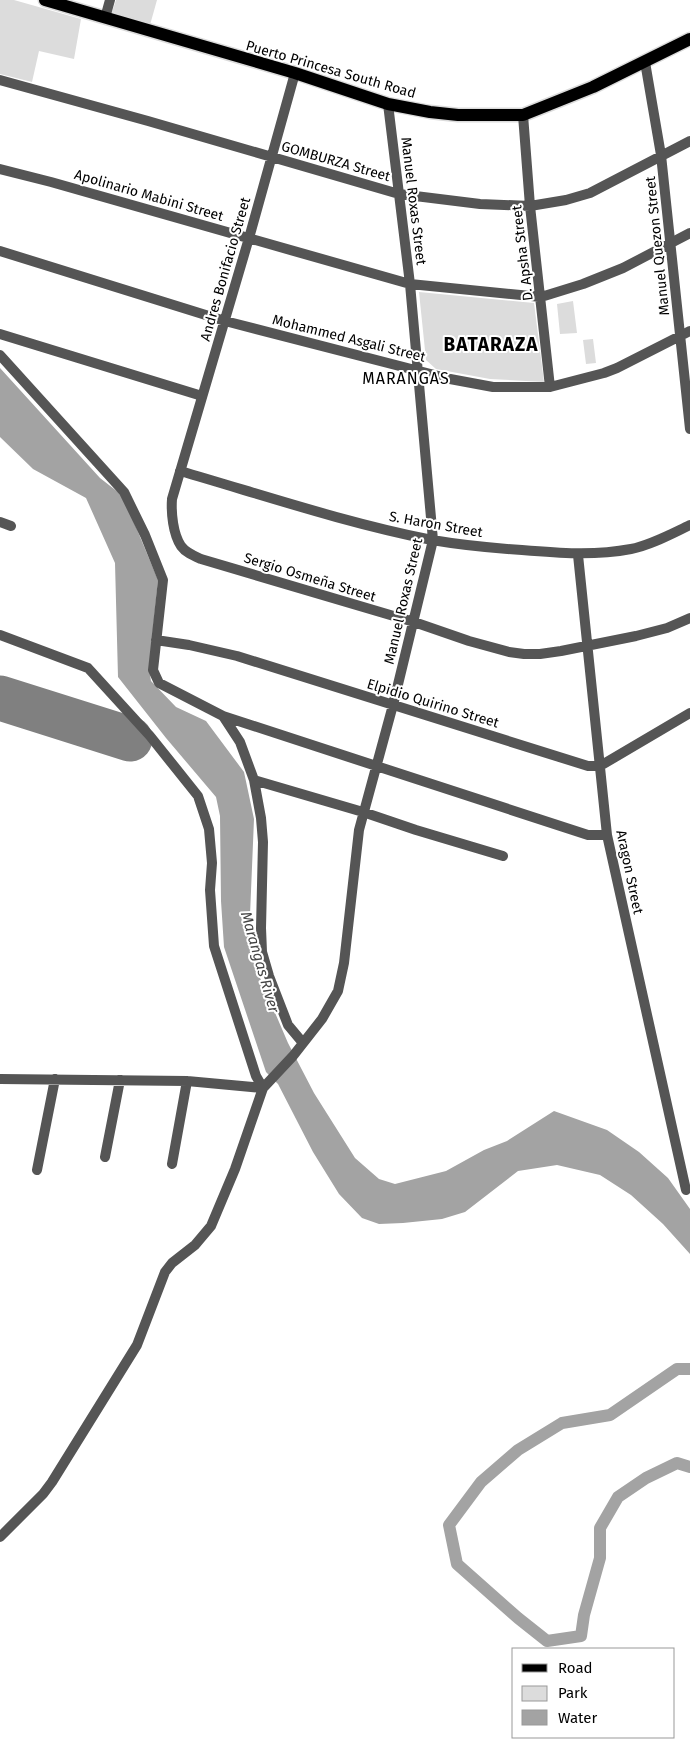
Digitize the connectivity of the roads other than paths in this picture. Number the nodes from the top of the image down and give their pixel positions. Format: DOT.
graph roads {
  1 [pos="45,0"];
  2 [pos="110,0"];
  3 [pos="105,18"];
  4 [pos="690,39"];
  5 [pos="646,62"];
  6 [pos="295,73"];
  7 [pos="0,80"];
  8 [pos="388,104"];
  9 [pos="523,115"];
  10 [pos="690,141"];
  11 [pos="661,156"];
  12 [pos="271,157"];
  13 [pos="0,169"];
  14 [pos="399,194"];
  15 [pos="530,206"];
  16 [pos="690,233"];
  17 [pos="249,238"];
  18 [pos="669,243"];
  19 [pos="0,251"];
  20 [pos="410,284"];
  21 [pos="541,297"];
  22 [pos="224,321"];
  23 [pos="690,331"];
  24 [pos="0,334"];
  25 [pos="680,336"];
  26 [pos="0,355"];
  27 [pos="418,370"];
  28 [pos="550,387"];
  29 [pos="202,396"];
  30 [pos="690,428"];
  31 [pos="180,471"];
  32 [pos="0,522"];
  33 [pos="690,525"];
  34 [pos="11,526"];
  35 [pos="433,540"];
  36 [pos="184,549"];
  37 [pos="578,555"];
  38 [pos="690,618"];
  39 [pos="414,622"];
  40 [pos="0,635"];
  41 [pos="156,640"];
  42 [pos="588,646"];
  43 [pos="393,705"];
  44 [pos="690,713"];
  45 [pos="223,716"];
  46 [pos="376,764"];
  47 [pos="600,766"];
  48 [pos="254,780"];
  49 [pos="364,812"];
  50 [pos="607,836"];
  51 [pos="503,856"];
  52 [pos="303,1044"];
  53 [pos="0,1079"];
  54 [pos="55,1079"];
  55 [pos="120,1080"];
  56 [pos="187,1082"];
  57 [pos="263,1088"];
  58 [pos="105,1157"];
  59 [pos="172,1164"];
  60 [pos="37,1170"];
  61 [pos="686,1190"];
  62 [pos="0,1537"];
  1 -- 3 [label="main road, Puerto Princesa South Road"];
  2 -- 3 [label="street"];
  3 -- 6 [label="main road, Puerto Princesa South Road"];
  4 -- 5 [label="main road, Puerto Princesa South Road"];
  5 -- 9 [label="main road, Puerto Princesa South Road"];
  5 -- 11 [label="street, Manuel Quezon Street"];
  6 -- 8 [label="main road, Puerto Princesa South Road"];
  6 -- 12 [label="street, Andres Bonifacio Street"];
  7 -- 12 [label="street, GOMBURZA Street"];
  8 -- 9 [label="main road, Puerto Princesa South Road"];
  8 -- 14 [label="street, Manuel Roxas Street"];
  9 -- 15 [label="street, D. Apsha Street"];
  10 -- 11 [label="street, GOMBURZA Street"];
  11 -- 15 [label="street, GOMBURZA Street"];
  11 -- 18 [label="street, Manuel Quezon Street"];
  12 -- 14 [label="street, GOMBURZA Street"];
  12 -- 17 [label="street, Andres Bonifacio Street"];
  13 -- 17 [label="street, Apolinario Mabini Street"];
  14 -- 15 [label="street, GOMBURZA Street"];
  14 -- 20 [label="street, Manuel Roxas Street"];
  15 -- 21 [label="street, D. Apsha Street"];
  16 -- 18 [label="street, Apolinario Mabini Street"];
  17 -- 20 [label="street, Apolinario Mabini Street"];
  17 -- 22 [label="street, Andres Bonifacio Street"];
  18 -- 21 [label="street, Apolinario Mabini Street"];
  18 -- 25 [label="street, Manuel Quezon Street"];
  19 -- 22 [label="street, Mohammed Asgali Street"];
  20 -- 21 [label="street, Apolinario Mabini Street"];
  20 -- 27 [label="street, Manuel Roxas Street"];
  21 -- 28 [label="street, D. Apsha Street"];
  22 -- 27 [label="street, Mohammed Asgali Street"];
  22 -- 29 [label="street, Andres Bonifacio Street"];
  23 -- 25 [label="street, Mohammed Asgali Street"];
  24 -- 29 [label="street"];
  25 -- 28 [label="street, Mohammed Asgali Street"];
  25 -- 30 [label="street, Manuel Quezon Street"];
  26 -- 41 [label="street"];
  27 -- 28 [label="street, Mohammed Asgali Street"];
  27 -- 35 [label="street, Manuel Roxas Street"];
  29 -- 31 [label="street, Andres Bonifacio Street"];
  31 -- 35 [label="street, S. Haron Street"];
  31 -- 36 [label="street, Andres Bonifacio Street"];
  32 -- 34 [label="street"];
  33 -- 37 [label="street, S. Haron Street"];
  35 -- 37 [label="street, S. Haron Street"];
  35 -- 39 [label="street, Manuel Roxas Street"];
  36 -- 39 [label="street, Sergio Osmeña Street"];
  37 -- 42 [label="street, Aragon Street"];
  38 -- 42 [label="street, Sergio Osmeña Street"];
  39 -- 42 [label="street, Sergio Osmeña Street"];
  39 -- 43 [label="street, Manuel Roxas Street"];
  40 -- 57 [label="street"];
  41 -- 43 [label="street, Elpidio Quirino Street"];
  41 -- 45 [label="street"];
  42 -- 47 [label="street, Aragon Street"];
  43 -- 46 [label="street, Manuel Roxas Street"];
  43 -- 47 [label="street, Elpidio Quirino Street"];
  44 -- 47 [label="street"];
  45 -- 46 [label="street"];
  45 -- 48 [label="street"];
  46 -- 49 [label="street, Manuel Roxas Street"];
  46 -- 50 [label="street"];
  47 -- 50 [label="street, Aragon Street"];
  48 -- 49 [label="street"];
  48 -- 52 [label="street"];
  49 -- 51 [label="street"];
  49 -- 52 [label="street, Manuel Roxas Street"];
  50 -- 61 [label="street, Aragon Street"];
  52 -- 57 [label="street, Manuel Roxas Street"];
  53 -- 54 [label="street"];
  54 -- 55 [label="street"];
  54 -- 60 [label="street"];
  55 -- 56 [label="street"];
  55 -- 58 [label="street"];
  56 -- 57 [label="street"];
  56 -- 59 [label="street"];
  57 -- 62 [label="street"];
}
